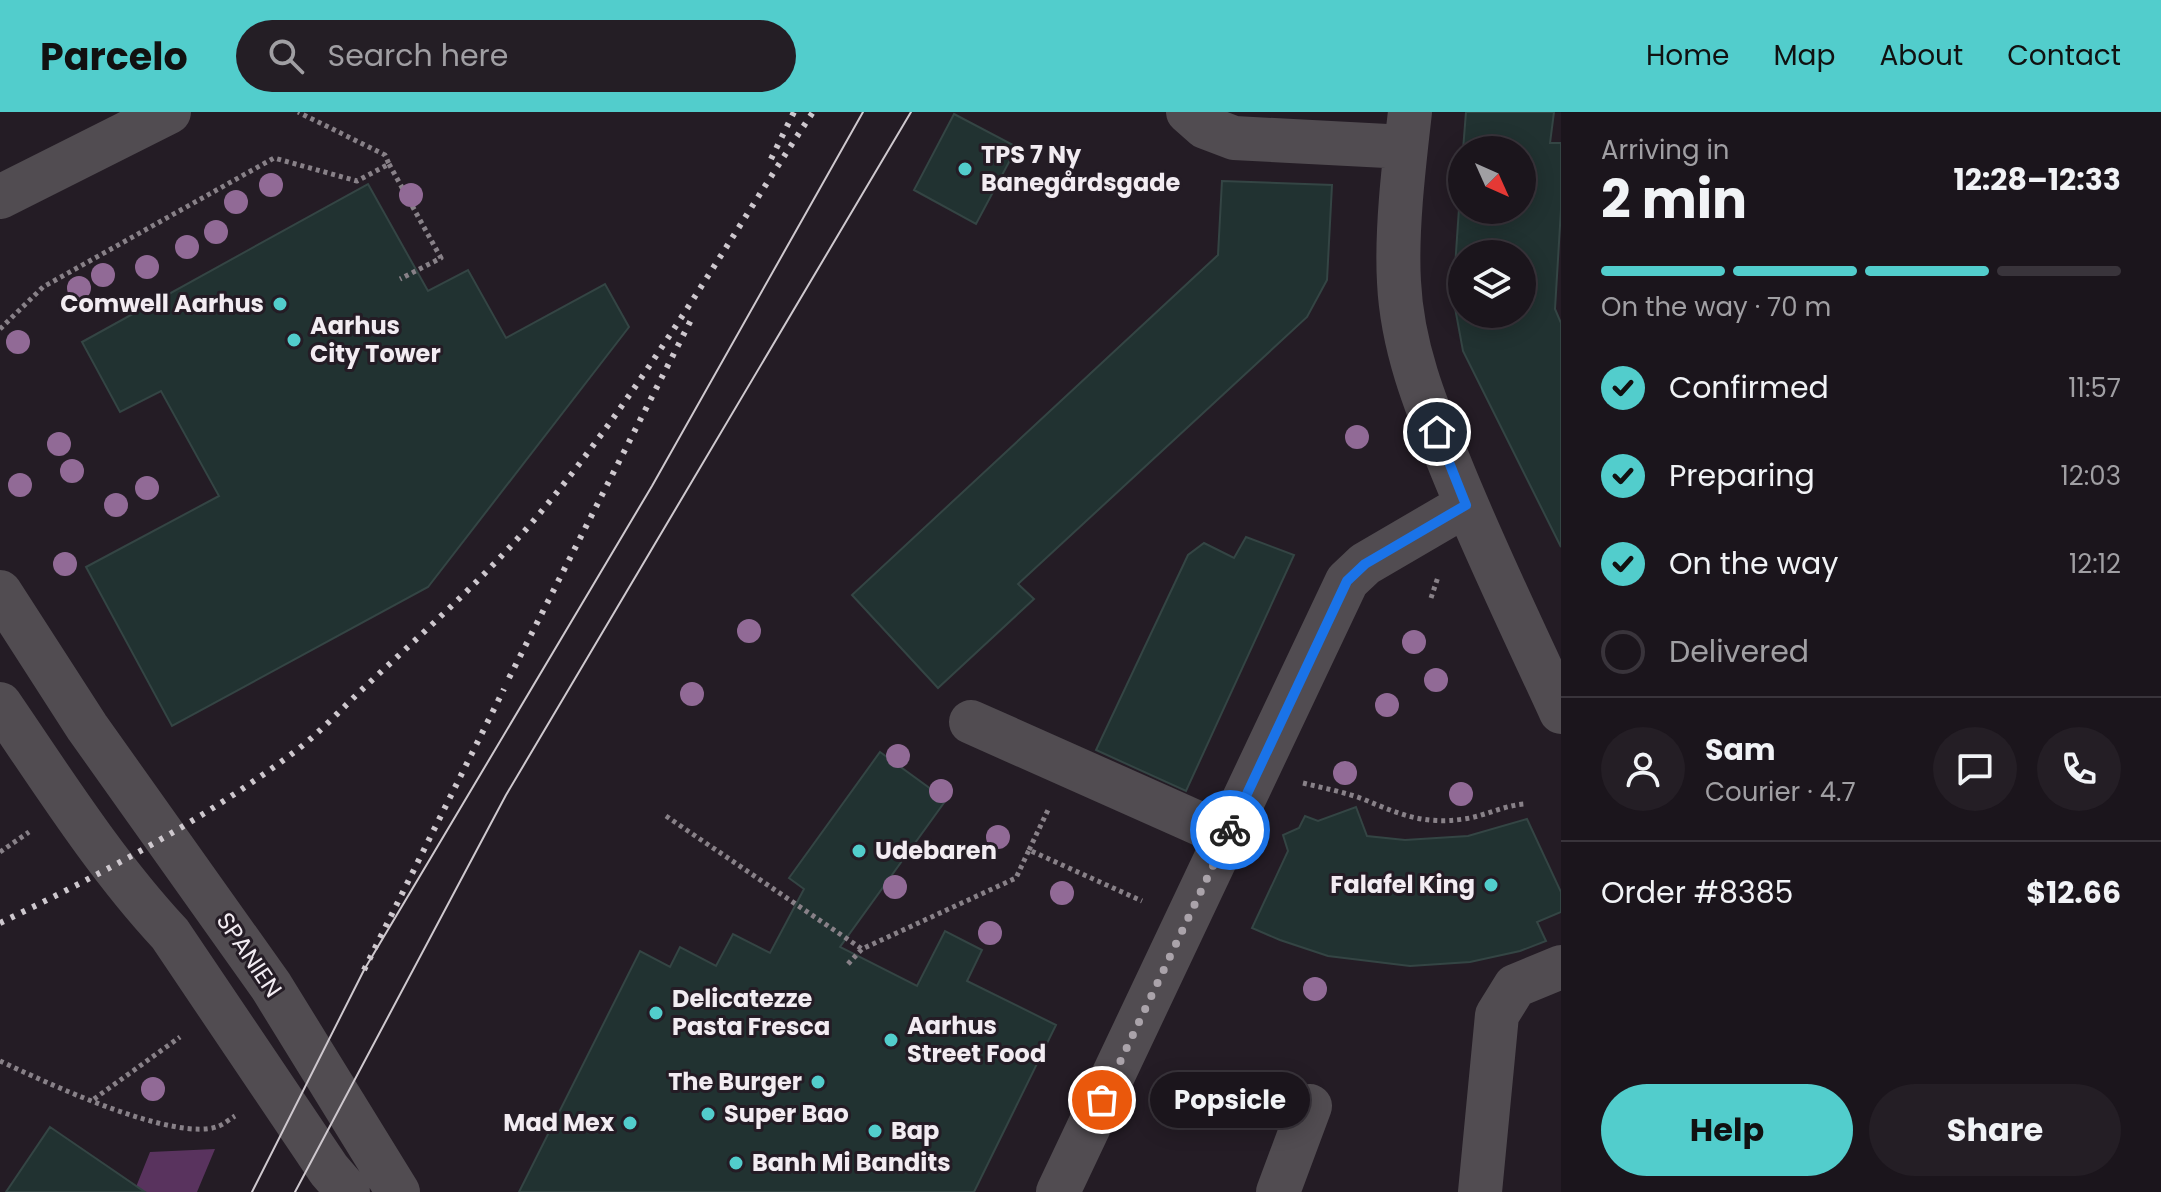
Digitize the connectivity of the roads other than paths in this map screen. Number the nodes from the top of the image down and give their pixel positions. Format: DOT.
graph roads {
  1 [pos="169,112"];
  2 [pos="1188,112"];
  3 [pos="1408,130"];
  4 [pos="0,197"];
  5 [pos="1466,505"];
  6 [pos="0,592"];
  7 [pos="0,704"];
  8 [pos="1561,712"];
  9 [pos="971,722"];
  10 [pos="87,727"];
  11 [pos="1227,836"];
  12 [pos="170,934"];
  13 [pos="1561,967"];
  14 [pos="1310,1106"];
  15 [pos="337,1185"];
  16 [pos="398,1192"];
  17 [pos="1058,1192"];
  18 [pos="1278,1192"];
  19 [pos="1480,1192"];
  1 -- 4 [label="street"];
  2 -- 3 [label="street"];
  3 -- 5 [label="street"];
  5 -- 8 [label="street"];
  5 -- 11 [label="street"];
  6 -- 10 [label="street, SPANIEN"];
  7 -- 12 [label="street, SPANIEN"];
  9 -- 11 [label="street"];
  10 -- 12 [label="street, SPANIEN"];
  10 -- 16 [label="street, SPANIEN"];
  11 -- 17 [label="street"];
  12 -- 15 [label="street, SPANIEN"];
  13 -- 19 [label="street"];
  14 -- 18 [label="street"];
}
